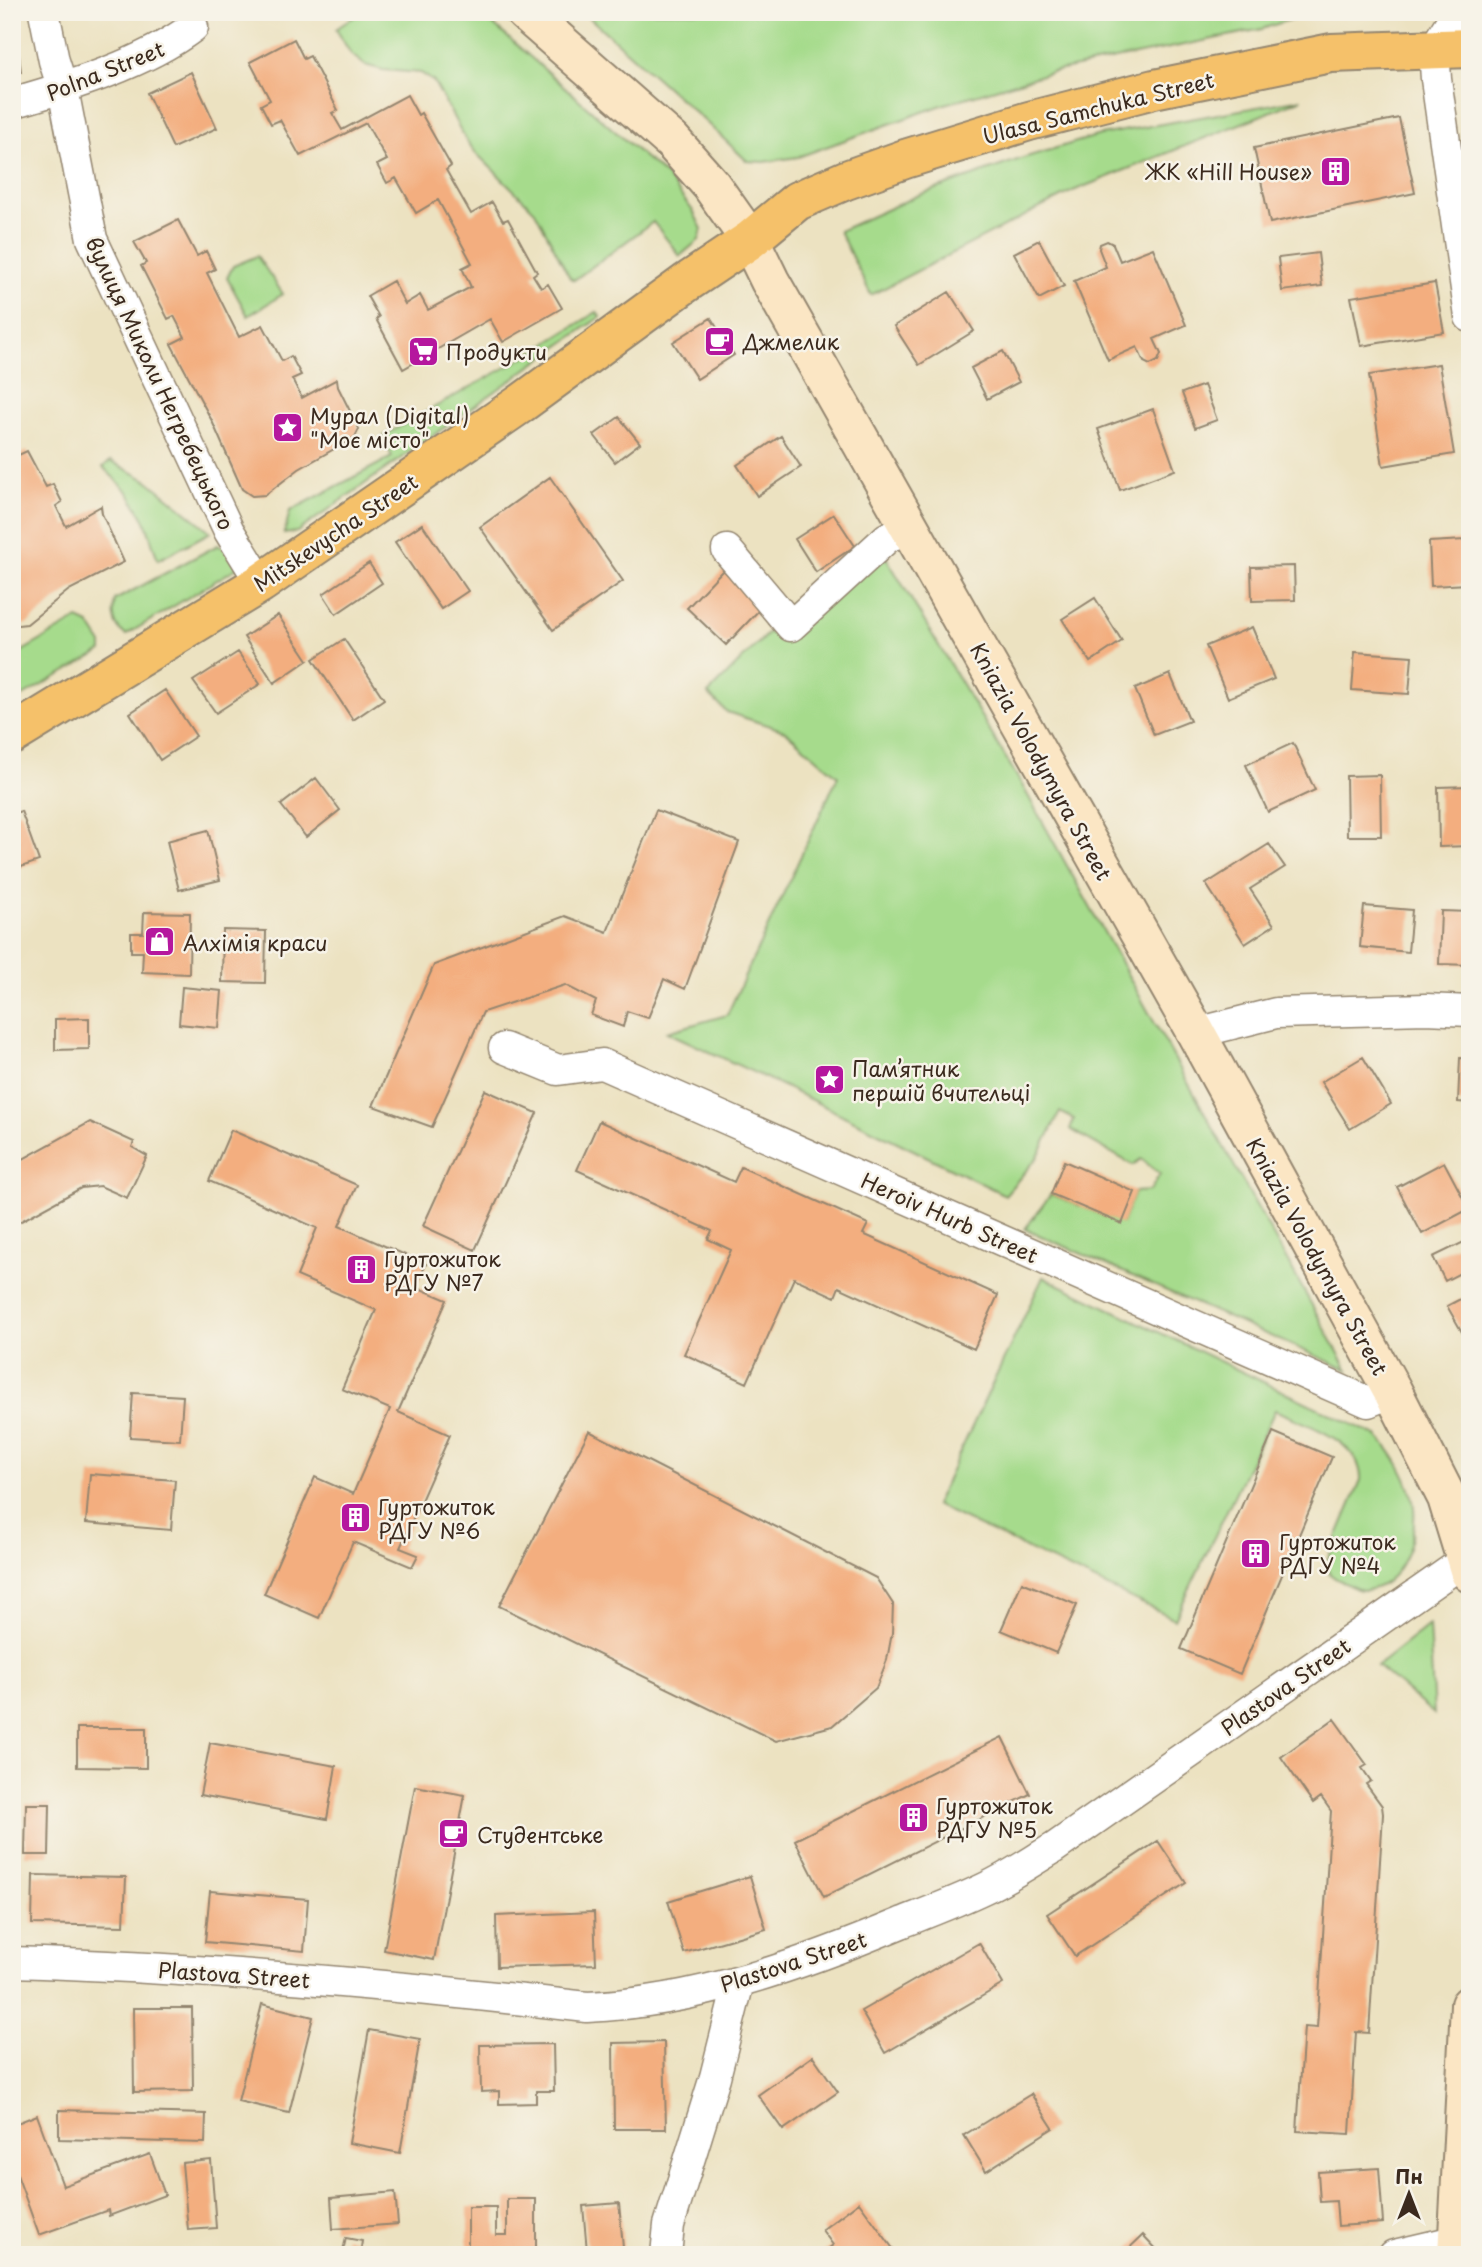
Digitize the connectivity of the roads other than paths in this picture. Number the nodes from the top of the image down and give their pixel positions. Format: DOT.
graph roads {
  1 [pos="44,12"];
  2 [pos="525,12"];
  3 [pos="1457,12"];
  4 [pos="193,27"];
  5 [pos="1452,49"];
  6 [pos="63,89"];
  7 [pos="12,103"];
  8 [pos="750,240"];
  9 [pos="1470,317"];
  10 [pos="909,526"];
  11 [pos="727,550"];
  12 [pos="261,583"];
  13 [pos="12,735"];
  14 [pos="1470,1011"];
  15 [pos="1196,1033"];
  16 [pos="504,1048"];
  17 [pos="1393,1392"];
  18 [pos="1458,1500"];
  19 [pos="1469,1566"];
  20 [pos="12,1962"];
  21 [pos="739,1982"];
  22 [pos="1470,2005"];
  23 [pos="1458,2247"];
  24 [pos="666,2255"];
  25 [pos="1394,2255"];
  1 -- 6 [label="street, вулиця Миколи Негребецького"];
  2 -- 8 [label="street, Kniazia Volodymyra Street"];
  3 -- 5 [label="street"];
  4 -- 6 [label="street, Polna Street"];
  5 -- 8 [label="main road, Ulasa Samchuka Street"];
  5 -- 9 [label="street"];
  6 -- 7 [label="street, Polna Street"];
  6 -- 12 [label="street, вулиця Миколи Негребецького"];
  8 -- 10 [label="street, Kniazia Volodymyra Street"];
  8 -- 12 [label="main road, Mitskevycha Street"];
  10 -- 11 [label="street"];
  10 -- 15 [label="street, Kniazia Volodymyra Street"];
  12 -- 13 [label="main road, Mitskevycha Street"];
  14 -- 15 [label="street"];
  15 -- 17 [label="street, Kniazia Volodymyra Street"];
  16 -- 17 [label="street, Heroiv Hurb Street"];
  17 -- 18 [label="street, Kniazia Volodymyra Street"];
  18 -- 19 [label="street, Kniazia Volodymyra Street"];
  19 -- 21 [label="street, Plastova Street"];
  20 -- 21 [label="street, Plastova Street"];
  21 -- 24 [label="street"];
  22 -- 23 [label="street"];
  23 -- 25 [label="street"];
}
